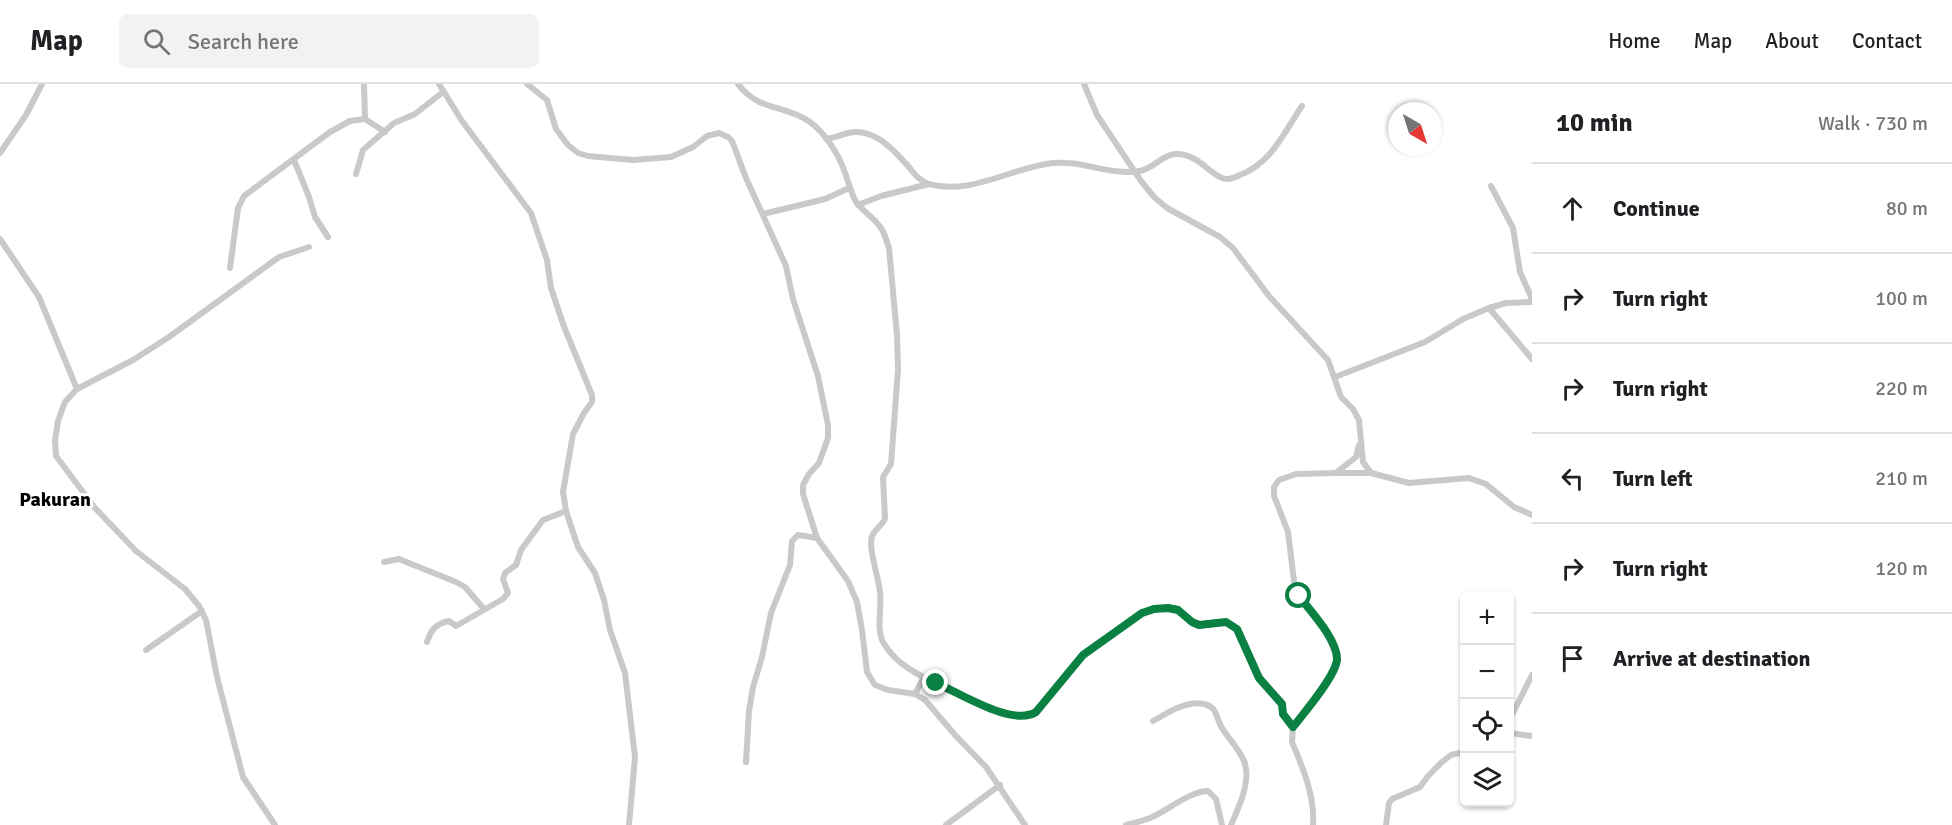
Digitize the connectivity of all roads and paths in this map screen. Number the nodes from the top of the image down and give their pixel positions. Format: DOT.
graph roads {
  1 [pos="42,84"];
  2 [pos="364,84"];
  3 [pos="439,84"];
  4 [pos="527,84"];
  5 [pos="738,84"];
  6 [pos="1084,84"];
  7 [pos="443,92"];
  8 [pos="1302,106"];
  9 [pos="365,119"];
  10 [pos="385,132"];
  11 [pos="826,139"];
  12 [pos="0,153"];
  13 [pos="294,160"];
  14 [pos="1134,171"];
  15 [pos="356,174"];
  16 [pos="929,184"];
  17 [pos="1491,186"];
  18 [pos="849,188"];
  19 [pos="858,205"];
  20 [pos="763,214"];
  21 [pos="328,237"];
  22 [pos="0,239"];
  23 [pos="309,247"];
  24 [pos="230,268"];
  25 [pos="1532,301"];
  26 [pos="1489,308"];
  27 [pos="1532,359"];
  28 [pos="1335,377"];
  29 [pos="77,389"];
  30 [pos="1361,438"];
  31 [pos="1336,473"];
  32 [pos="1371,473"];
  33 [pos="566,511"];
  34 [pos="1532,515"];
  35 [pos="817,538"];
  36 [pos="384,562"];
  37 [pos="484,609"];
  38 [pos="202,611"];
  39 [pos="427,642"];
  40 [pos="146,650"];
  41 [pos="1532,675"];
  42 [pos="924,677"];
  43 [pos="915,694"];
  44 [pos="1514,709"];
  45 [pos="1153,721"];
  46 [pos="1293,727"];
  47 [pos="1514,734"];
  48 [pos="1532,736"];
  49 [pos="1460,753"];
  50 [pos="746,762"];
  51 [pos="1000,785"];
  52 [pos="275,825"];
  53 [pos="629,825"];
  54 [pos="946,825"];
  55 [pos="1025,825"];
  56 [pos="1126,825"];
  57 [pos="1222,825"];
  58 [pos="1231,825"];
  59 [pos="1313,825"];
  60 [pos="1386,825"];
  1 -- 12 [label="street"];
  2 -- 9 [label="street"];
  3 -- 7 [label="street"];
  4 -- 20 [label="street"];
  5 -- 11 [label="street"];
  6 -- 14 [label="street"];
  7 -- 10 [label="street"];
  7 -- 33 [label="street"];
  8 -- 14 [label="street"];
  9 -- 10 [label="street"];
  9 -- 13 [label="street"];
  10 -- 15 [label="street"];
  11 -- 16 [label="street"];
  11 -- 18 [label="street"];
  13 -- 21 [label="street"];
  13 -- 24 [label="street"];
  14 -- 16 [label="street"];
  14 -- 28 [label="street"];
  16 -- 19 [label="street"];
  17 -- 25 [label="street"];
  18 -- 19 [label="street"];
  18 -- 20 [label="street"];
  19 -- 42 [label="street"];
  20 -- 35 [label="street"];
  22 -- 29 [label="street"];
  23 -- 29 [label="street"];
  25 -- 26 [label="street"];
  26 -- 27 [label="street"];
  26 -- 28 [label="street"];
  28 -- 30 [label="street"];
  29 -- 38 [label="street"];
  30 -- 31 [label="street"];
  30 -- 32 [label="street"];
  31 -- 32 [label="street"];
  31 -- 46 [label="street"];
  32 -- 34 [label="street"];
  33 -- 37 [label="street"];
  33 -- 53 [label="street"];
  35 -- 43 [label="street"];
  35 -- 50 [label="street"];
  36 -- 37 [label="street"];
  37 -- 39 [label="street"];
  38 -- 40 [label="street"];
  38 -- 52 [label="street"];
  41 -- 44 [label="street"];
  42 -- 43 [label="street"];
  42 -- 46 [label="street"];
  43 -- 51 [label="street"];
  45 -- 58 [label="street"];
  46 -- 59 [label="street"];
  47 -- 48 [label="street"];
  49 -- 60 [label="street"];
  51 -- 54 [label="street"];
  51 -- 55 [label="street"];
  56 -- 57 [label="street"];
}
